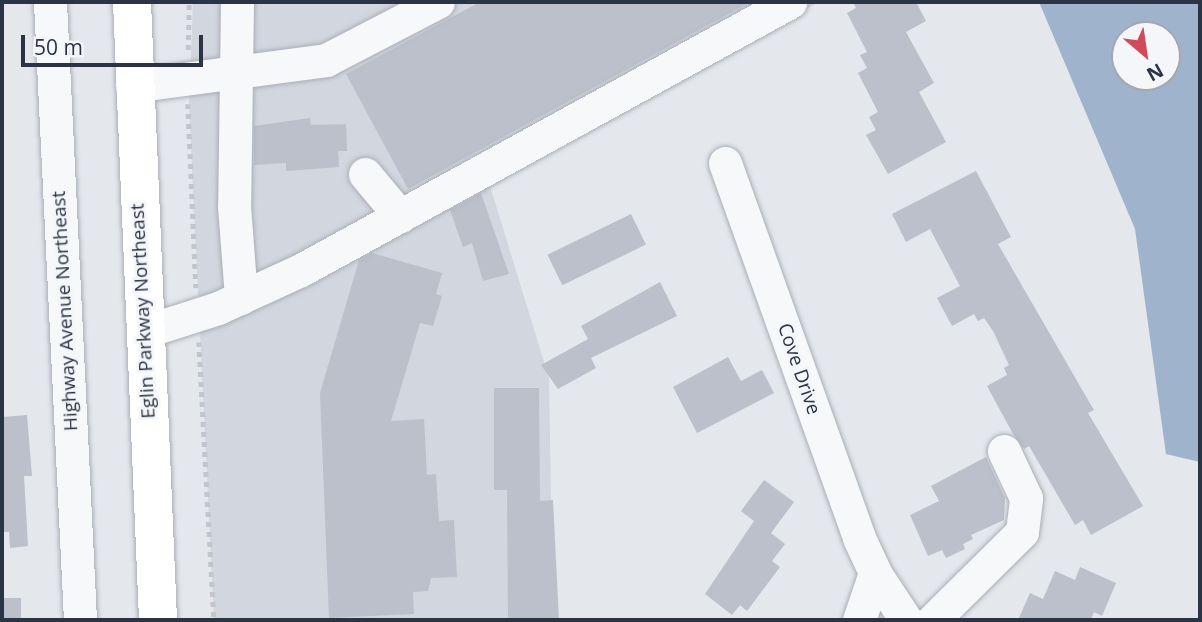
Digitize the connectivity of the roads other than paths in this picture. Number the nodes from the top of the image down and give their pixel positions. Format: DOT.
graph roads {
  1 [pos="50,2"];
  2 [pos="132,2"];
  3 [pos="237,2"];
  4 [pos="438,2"];
  5 [pos="790,2"];
  6 [pos="237,73"];
  7 [pos="132,86"];
  8 [pos="726,163"];
  9 [pos="365,174"];
  10 [pos="400,216"];
  11 [pos="241,298"];
  12 [pos="144,332"];
  13 [pos="1004,451"];
  14 [pos="875,573"];
  15 [pos="80,620"];
  16 [pos="158,620"];
  17 [pos="859,620"];
  18 [pos="906,620"];
  19 [pos="933,620"];
  1 -- 15 [label="street, Highway Avenue Northeast"];
  2 -- 7 [label="highway, Eglin Parkway Northeast"];
  3 -- 6 [label="street"];
  4 -- 6 [label="street"];
  5 -- 10 [label="street"];
  6 -- 7 [label="street"];
  6 -- 11 [label="street"];
  7 -- 12 [label="highway, Eglin Parkway Northeast"];
  8 -- 14 [label="street, Cove Drive"];
  9 -- 10 [label="street"];
  10 -- 11 [label="street"];
  11 -- 12 [label="street"];
  12 -- 16 [label="highway, Eglin Parkway Northeast"];
  13 -- 19 [label="street"];
  14 -- 17 [label="street"];
  14 -- 18 [label="street, Cove Drive"];
}
